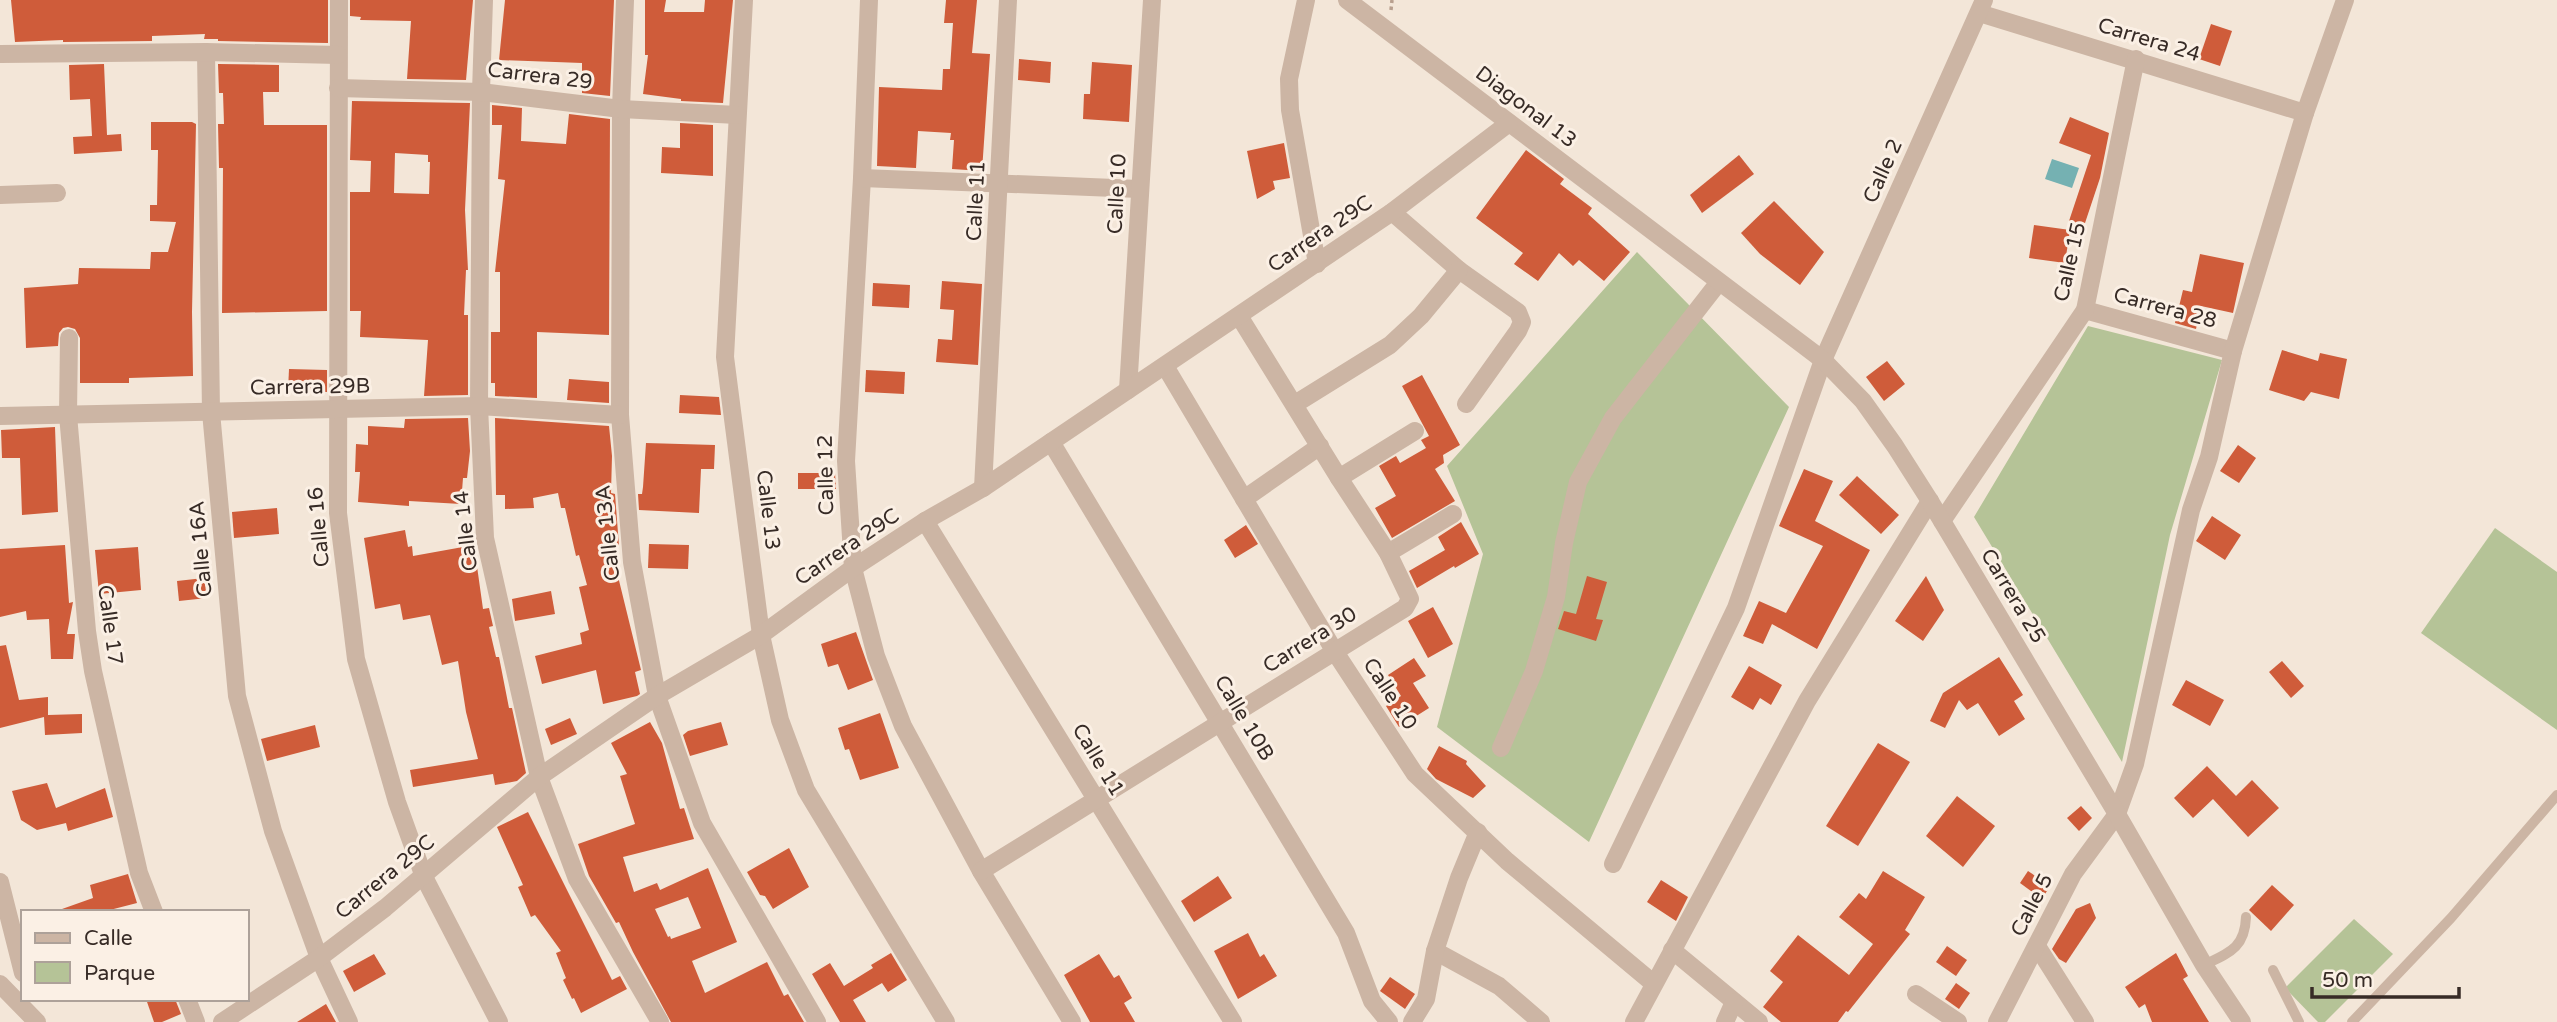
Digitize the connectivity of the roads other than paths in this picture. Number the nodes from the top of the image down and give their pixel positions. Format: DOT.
graph roads {
  1 [pos="339,0"];
  2 [pos="484,0"];
  3 [pos="625,0"];
  4 [pos="744,0"];
  5 [pos="869,0"];
  6 [pos="1008,0"];
  7 [pos="1152,0"];
  8 [pos="1306,0"];
  9 [pos="1347,0"];
  10 [pos="2345,0"];
  11 [pos="1982,6"];
  12 [pos="206,52"];
  13 [pos="0,54"];
  14 [pos="338,55"];
  15 [pos="2136,59"];
  16 [pos="338,88"];
  17 [pos="481,92"];
  18 [pos="621,109"];
  19 [pos="2305,113"];
  20 [pos="737,115"];
  21 [pos="1510,123"];
  22 [pos="862,178"];
  23 [pos="1000,184"];
  24 [pos="1139,189"];
  25 [pos="57,193"];
  26 [pos="0,195"];
  27 [pos="1392,212"];
  28 [pos="1678,251"];
  29 [pos="1317,264"];
  30 [pos="1459,270"];
  31 [pos="1719,282"];
  32 [pos="2085,310"];
  33 [pos="1239,316"];
  34 [pos="69,338"];
  35 [pos="2233,351"];
  36 [pos="1823,360"];
  37 [pos="1165,366"];
  38 [pos="1128,390"];
  39 [pos="1295,404"];
  40 [pos="1466,404"];
  41 [pos="479,406"];
  42 [pos="338,409"];
  43 [pos="211,412"];
  44 [pos="68,415"];
  45 [pos="620,415"];
  46 [pos="0,416"];
  47 [pos="1415,431"];
  48 [pos="1051,442"];
  49 [pos="1320,446"];
  50 [pos="1339,478"];
  51 [pos="983,488"];
  52 [pos="1244,499"];
  53 [pos="1930,501"];
  54 [pos="1453,513"];
  55 [pos="925,521"];
  56 [pos="1942,521"];
  57 [pos="1388,553"];
  58 [pos="853,568"];
  59 [pos="761,635"];
  60 [pos="1335,652"];
  61 [pos="657,696"];
  62 [pos="1220,722"];
  63 [pos="1501,748"];
  64 [pos="538,778"];
  65 [pos="2557,795"];
  66 [pos="1096,801"];
  67 [pos="2117,814"];
  68 [pos="1478,832"];
  69 [pos="1613,864"];
  70 [pos="981,871"];
  71 [pos="424,877"];
  72 [pos="0,882"];
  73 [pos="152,910"];
  74 [pos="2246,918"];
  75 [pos="2036,946"];
  76 [pos="1672,950"];
  77 [pos="1435,951"];
  78 [pos="319,958"];
  79 [pos="21,965"];
  80 [pos="2204,965"];
  81 [pos="2273,970"];
  82 [pos="1653,983"];
  83 [pos="0,984"];
  84 [pos="1916,994"];
  85 [pos="30,1001"];
  86 [pos="188,1001"];
  87 [pos="1734,1002"];
  88 [pos="35,1021"];
  89 [pos="196,1022"];
  90 [pos="222,1022"];
  91 [pos="349,1022"];
  92 [pos="499,1022"];
  93 [pos="660,1022"];
  94 [pos="817,1022"];
  95 [pos="946,1022"];
  96 [pos="1072,1022"];
  97 [pos="1233,1022"];
  98 [pos="1389,1022"];
  99 [pos="1412,1022"];
  100 [pos="1541,1022"];
  101 [pos="1634,1022"];
  102 [pos="1725,1022"];
  103 [pos="1759,1022"];
  104 [pos="1958,1022"];
  105 [pos="1997,1022"];
  106 [pos="2085,1022"];
  107 [pos="2242,1022"];
  108 [pos="2299,1022"];
  109 [pos="2352,1022"];
  1 -- 14 [label="street, Calle 16"];
  2 -- 17 [label="street, Calle 14"];
  3 -- 18 [label="street, Calle 13A"];
  4 -- 20 [label="street, Calle 13"];
  5 -- 22 [label="street, Calle 12"];
  6 -- 23 [label="street, Calle 11"];
  7 -- 24 [label="street, Calle 10"];
  8 -- 29 [label="street"];
  9 -- 21 [label="street, Diagonal 13"];
  10 -- 19 [label="street, Calle 5"];
  11 -- 15 [label="street, Carrera 24"];
  11 -- 36 [label="street, Calle 2"];
  12 -- 13 [label="street"];
  12 -- 14 [label="street"];
  12 -- 43 [label="street, Calle 16A"];
  14 -- 16 [label="street, Calle 16"];
  15 -- 19 [label="street, Carrera 24"];
  15 -- 32 [label="street, Calle 15"];
  16 -- 17 [label="street, Carrera 29"];
  16 -- 42 [label="street, Calle 16"];
  17 -- 18 [label="street, Carrera 29"];
  17 -- 41 [label="street, Calle 14"];
  18 -- 20 [label="street, Carrera 29"];
  18 -- 45 [label="street, Calle 13A"];
  19 -- 35 [label="street, Calle 5"];
  20 -- 59 [label="street, Calle 13"];
  21 -- 27 [label="street, Carrera 29C"];
  21 -- 28 [label="street, Diagonal 13"];
  22 -- 23 [label="street"];
  22 -- 58 [label="street, Calle 12"];
  23 -- 24 [label="street"];
  23 -- 51 [label="street, Calle 11"];
  24 -- 38 [label="street, Calle 10"];
  25 -- 26 [label="street"];
  27 -- 29 [label="street, Carrera 29C"];
  27 -- 30 [label="street"];
  28 -- 31 [label="street, Carrera 25"];
  29 -- 33 [label="street, Carrera 29C"];
  30 -- 39 [label="street"];
  30 -- 40 [label="street"];
  31 -- 36 [label="street, Carrera 25"];
  31 -- 63 [label="street"];
  32 -- 35 [label="street, Carrera 28"];
  32 -- 56 [label="street, Calle 15"];
  33 -- 37 [label="street, Carrera 29C"];
  33 -- 39 [label="street"];
  34 -- 44 [label="street, Calle 17"];
  35 -- 67 [label="street, Calle 5"];
  36 -- 53 [label="street, Carrera 25"];
  36 -- 69 [label="street, Calle 2"];
  37 -- 38 [label="street, Carrera 29C"];
  37 -- 52 [label="street, Calle 10"];
  38 -- 48 [label="street, Carrera 29C"];
  39 -- 49 [label="street"];
  41 -- 42 [label="street, Carrera 29B"];
  41 -- 45 [label="street, Carrera 29B"];
  41 -- 64 [label="street, Calle 14"];
  42 -- 43 [label="street, Carrera 29B"];
  42 -- 71 [label="street, Calle 16"];
  43 -- 44 [label="street, Carrera 29B"];
  43 -- 78 [label="street, Calle 16A"];
  44 -- 46 [label="street, Carrera 29B"];
  44 -- 73 [label="street, Calle 17"];
  45 -- 61 [label="street, Calle 13A"];
  47 -- 50 [label="street"];
  48 -- 51 [label="street, Carrera 29C"];
  48 -- 62 [label="street, Calle 10B"];
  49 -- 50 [label="street"];
  49 -- 52 [label="street"];
  50 -- 57 [label="street"];
  51 -- 55 [label="street, Carrera 29C"];
  52 -- 60 [label="street, Calle 10"];
  53 -- 56 [label="street, Carrera 25"];
  53 -- 76 [label="street"];
  54 -- 57 [label="street"];
  55 -- 58 [label="street, Carrera 29C"];
  55 -- 66 [label="street, Calle 11"];
  56 -- 67 [label="street, Carrera 25"];
  57 -- 60 [label="street, Carrera 30"];
  58 -- 59 [label="street, Carrera 29C"];
  58 -- 70 [label="street, Calle 12"];
  59 -- 61 [label="street, Carrera 29C"];
  59 -- 95 [label="street, Calle 13"];
  60 -- 62 [label="street, Carrera 30"];
  60 -- 68 [label="street, Calle 10"];
  61 -- 64 [label="street, Carrera 29C"];
  61 -- 94 [label="street, Calle 13A"];
  62 -- 66 [label="street, Carrera 30"];
  62 -- 98 [label="street, Calle 10B"];
  64 -- 71 [label="street, Carrera 29C"];
  64 -- 93 [label="street, Calle 14"];
  65 -- 109 [label="lane"];
  66 -- 70 [label="street, Carrera 30"];
  66 -- 97 [label="street, Calle 11"];
  67 -- 75 [label="street, Calle 5"];
  67 -- 80 [label="street, Carrera 25"];
  68 -- 77 [label="street"];
  68 -- 82 [label="street, Calle 10"];
  70 -- 96 [label="street, Calle 12"];
  71 -- 78 [label="street, Carrera 29C"];
  71 -- 92 [label="street, Calle 16"];
  72 -- 79 [label="street"];
  74 -- 80 [label="lane"];
  75 -- 105 [label="street, Calle 5"];
  75 -- 106 [label="street"];
  76 -- 82 [label="street"];
  76 -- 87 [label="street"];
  77 -- 99 [label="street"];
  77 -- 100 [label="street"];
  78 -- 90 [label="street, Carrera 29C"];
  78 -- 91 [label="street, Calle 16A"];
  80 -- 107 [label="street, Carrera 25"];
  81 -- 108 [label="lane"];
  82 -- 101 [label="street"];
  83 -- 88 [label="street"];
  84 -- 104 [label="street"];
  85 -- 88 [label="street"];
  86 -- 89 [label="street"];
  87 -- 102 [label="street"];
  87 -- 103 [label="street"];
}
